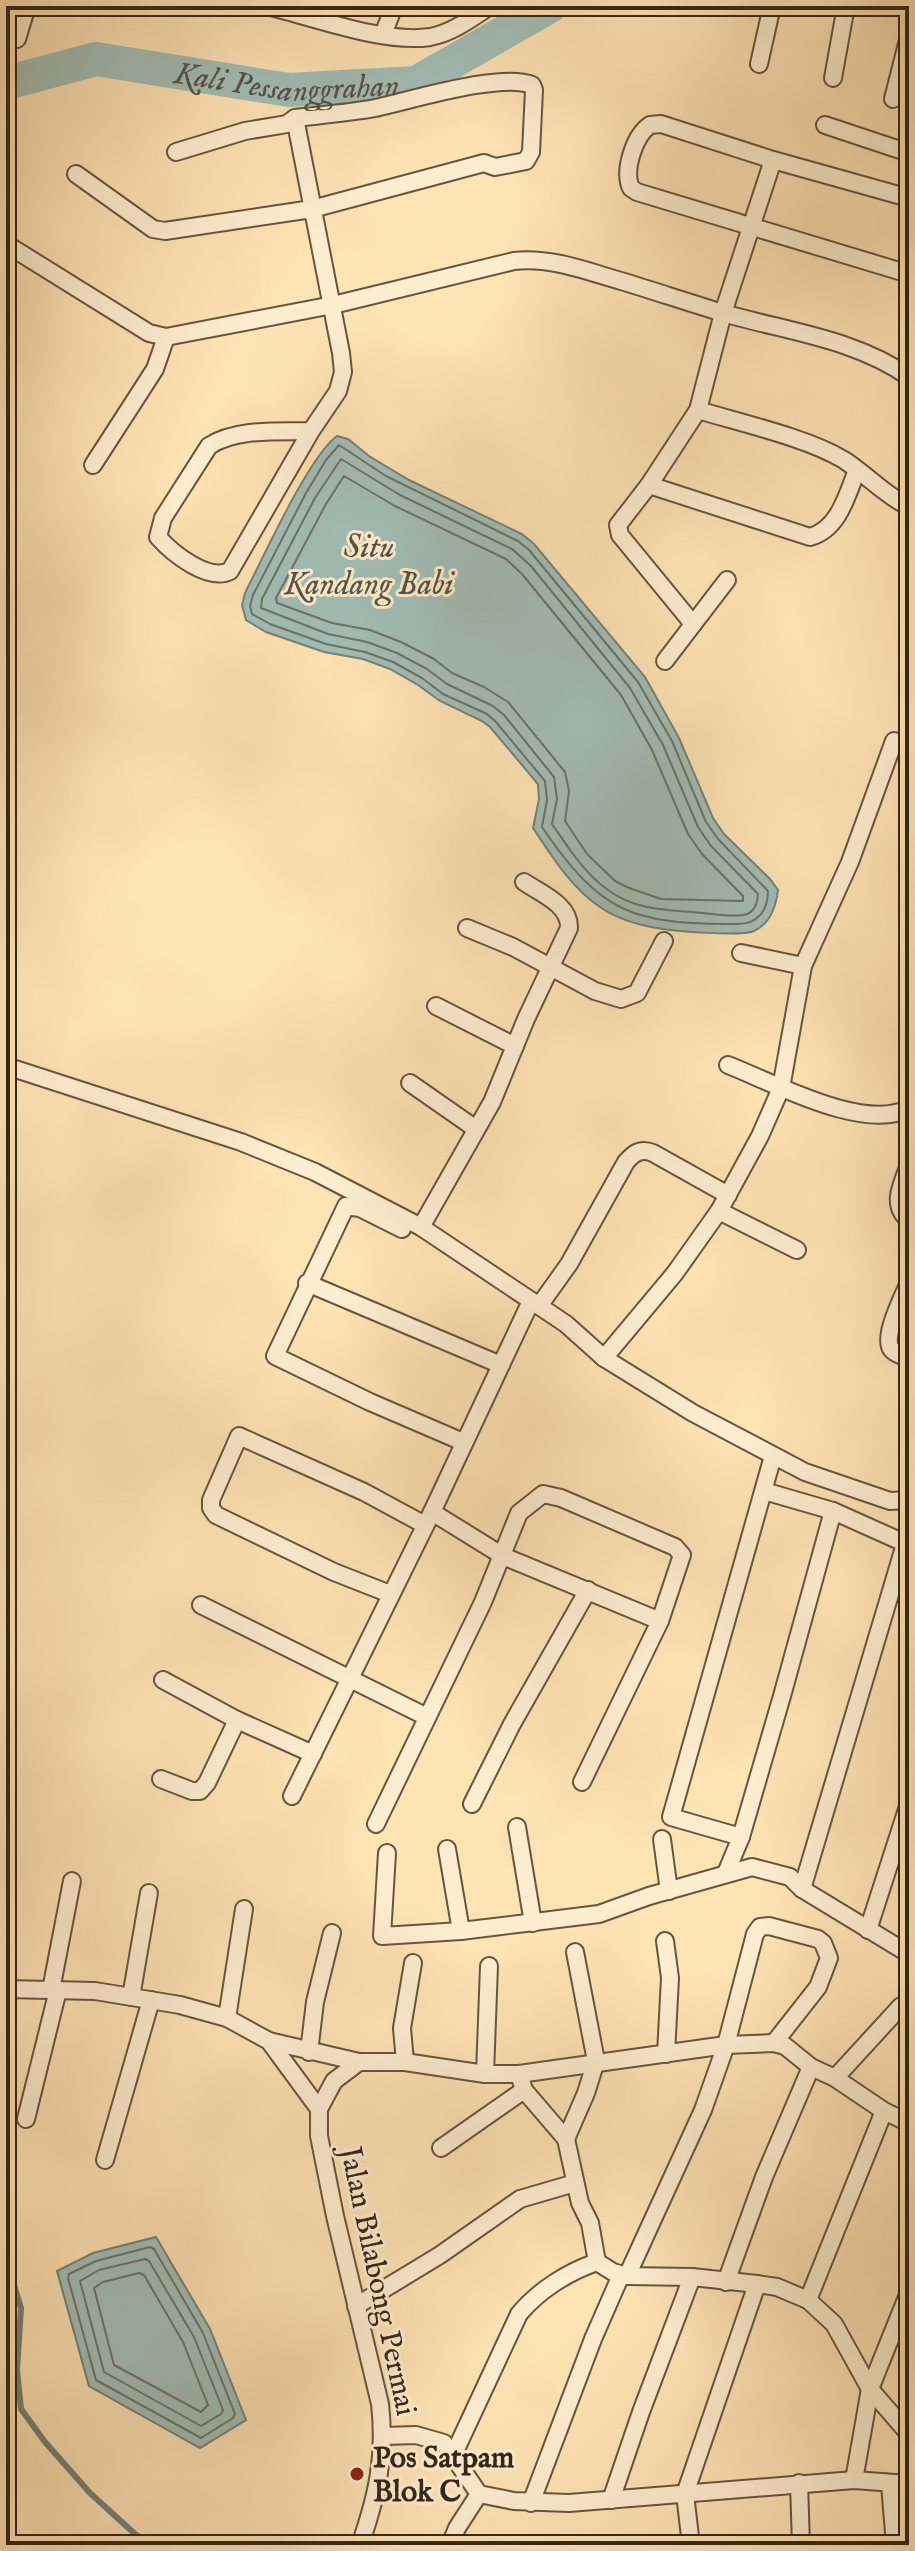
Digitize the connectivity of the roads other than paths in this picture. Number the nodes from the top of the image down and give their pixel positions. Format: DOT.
graph roads {
  1 [pos="27,6"];
  2 [pos="267,6"];
  3 [pos="394,6"];
  4 [pos="490,6"];
  5 [pos="772,6"];
  6 [pos="846,6"];
  7 [pos="473,13"];
  8 [pos="383,35"];
  9 [pos="909,36"];
  10 [pos="17,39"];
  11 [pos="759,64"];
  12 [pos="833,78"];
  13 [pos="893,99"];
  14 [pos="295,118"];
  15 [pos="825,125"];
  16 [pos="176,152"];
  17 [pos="909,153"];
  18 [pos="773,160"];
  19 [pos="76,174"];
  20 [pos="909,198"];
  21 [pos="312,209"];
  22 [pos="752,227"];
  23 [pos="6,244"];
  24 [pos="909,274"];
  25 [pos="333,305"];
  26 [pos="723,313"];
  27 [pos="166,337"];
  28 [pos="909,377"];
  29 [pos="698,410"];
  30 [pos="311,431"];
  31 [pos="93,465"];
  32 [pos="857,470"];
  33 [pos="649,485"];
  34 [pos="909,507"];
  35 [pos="727,580"];
  36 [pos="693,624"];
  37 [pos="665,661"];
  38 [pos="909,746"];
  39 [pos="524,882"];
  40 [pos="467,928"];
  41 [pos="664,941"];
  42 [pos="741,953"];
  43 [pos="550,966"];
  44 [pos="803,966"];
  45 [pos="436,1006"];
  46 [pos="515,1046"];
  47 [pos="728,1065"];
  48 [pos="6,1066"];
  49 [pos="410,1083"];
  50 [pos="781,1088"];
  51 [pos="909,1108"];
  52 [pos="476,1129"];
  53 [pos="909,1165"];
  54 [pos="728,1195"];
  55 [pos="719,1211"];
  56 [pos="909,1220"];
  57 [pos="421,1227"];
  58 [pos="797,1250"];
  59 [pos="909,1282"];
  60 [pos="307,1283"];
  61 [pos="532,1305"];
  62 [pos="604,1358"];
  63 [pos="909,1359"];
  64 [pos="501,1365"];
  65 [pos="463,1442"];
  66 [pos="773,1456"];
  67 [pos="764,1491"];
  68 [pos="909,1500"];
  69 [pos="833,1511"];
  70 [pos="428,1518"];
  71 [pos="907,1544"];
  72 [pos="503,1556"];
  73 [pos="588,1590"];
  74 [pos="390,1594"];
  75 [pos="201,1605"];
  76 [pos="660,1621"];
  77 [pos="349,1679"];
  78 [pos="163,1680"];
  79 [pos="427,1717"];
  80 [pos="237,1720"];
  81 [pos="313,1754"];
  82 [pos="161,1779"];
  83 [pos="582,1782"];
  84 [pos="292,1796"];
  85 [pos="909,1803"];
  86 [pos="472,1804"];
  87 [pos="376,1824"];
  88 [pos="517,1827"];
  89 [pos="741,1837"];
  90 [pos="662,1839"];
  91 [pos="447,1849"];
  92 [pos="387,1853"];
  93 [pos="726,1873"];
  94 [pos="72,1881"];
  95 [pos="802,1889"];
  96 [pos="669,1891"];
  97 [pos="149,1893"];
  98 [pos="244,1909"];
  99 [pos="533,1923"];
  100 [pos="868,1930"];
  101 [pos="461,1931"];
  102 [pos="332,1933"];
  103 [pos="665,1941"];
  104 [pos="575,1952"];
  105 [pos="909,1954"];
  106 [pos="413,1963"];
  107 [pos="489,1966"];
  108 [pos="6,1989"];
  109 [pos="54,1990"];
  110 [pos="131,1997"];
  111 [pos="151,2000"];
  112 [pos="901,2006"];
  113 [pos="227,2018"];
  114 [pos="269,2041"];
  115 [pos="774,2043"];
  116 [pos="726,2045"];
  117 [pos="309,2052"];
  118 [pos="666,2054"];
  119 [pos="596,2061"];
  120 [pos="359,2062"];
  121 [pos="405,2062"];
  122 [pos="811,2067"];
  123 [pos="485,2074"];
  124 [pos="835,2078"];
  125 [pos="522,2082"];
  126 [pos="319,2109"];
  127 [pos="900,2113"];
  128 [pos="26,2119"];
  129 [pos="566,2139"];
  130 [pos="441,2148"];
  131 [pos="105,2160"];
  132 [pos="575,2183"];
  133 [pos="597,2262"];
  134 [pos="624,2276"];
  135 [pos="692,2277"];
  136 [pos="726,2282"];
  137 [pos="757,2284"];
  138 [pos="909,2292"];
  139 [pos="808,2300"];
  140 [pos="356,2306"];
  141 [pos="870,2389"];
  142 [pos="909,2434"];
  143 [pos="384,2436"];
  144 [pos="452,2458"];
  145 [pos="854,2480"];
  146 [pos="799,2483"];
  147 [pos="890,2484"];
  148 [pos="909,2484"];
  149 [pos="479,2494"];
  150 [pos="685,2494"];
  151 [pos="611,2500"];
  152 [pos="531,2503"];
  153 [pos="360,2545"];
  154 [pos="450,2545"];
  155 [pos="691,2545"];
  156 [pos="801,2545"];
  157 [pos="895,2545"];
  1 -- 10 [label="street"];
  2 -- 8 [label="street"];
  3 -- 8 [label="street"];
  4 -- 7 [label="street"];
  5 -- 11 [label="street"];
  6 -- 12 [label="street"];
  7 -- 8 [label="street"];
  9 -- 13 [label="street"];
  14 -- 16 [label="street"];
  14 -- 21 [label="street"];
  14 -- 21 [label="street"];
  15 -- 17 [label="street"];
  18 -- 20 [label="street"];
  18 -- 22 [label="street"];
  18 -- 22 [label="street"];
  19 -- 21 [label="street"];
  21 -- 25 [label="street"];
  22 -- 24 [label="street"];
  22 -- 26 [label="street"];
  23 -- 27 [label="street"];
  25 -- 26 [label="street"];
  25 -- 27 [label="street"];
  25 -- 30 [label="street"];
  26 -- 28 [label="street"];
  26 -- 29 [label="street"];
  27 -- 31 [label="street"];
  29 -- 32 [label="street"];
  29 -- 33 [label="street"];
  30 -- 30 [label="street"];
  32 -- 33 [label="street"];
  32 -- 34 [label="street"];
  33 -- 36 [label="street"];
  35 -- 36 [label="street"];
  36 -- 37 [label="street"];
  38 -- 44 [label="street"];
  39 -- 43 [label="street"];
  40 -- 43 [label="street"];
  41 -- 43 [label="street"];
  42 -- 44 [label="street"];
  43 -- 46 [label="street"];
  44 -- 50 [label="street"];
  45 -- 46 [label="street"];
  46 -- 52 [label="street"];
  47 -- 50 [label="street"];
  48 -- 57 [label="street"];
  49 -- 52 [label="street"];
  50 -- 51 [label="street"];
  50 -- 54 [label="street"];
  52 -- 57 [label="street"];
  53 -- 56 [label="street"];
  54 -- 55 [label="street"];
  54 -- 61 [label="street"];
  55 -- 58 [label="street"];
  55 -- 62 [label="street"];
  57 -- 61 [label="street"];
  59 -- 63 [label="street"];
  60 -- 61 [label="street"];
  60 -- 64 [label="street"];
  60 -- 65 [label="street"];
  61 -- 62 [label="street"];
  61 -- 64 [label="street"];
  62 -- 66 [label="street"];
  64 -- 65 [label="street"];
  65 -- 70 [label="street"];
  66 -- 67 [label="street"];
  66 -- 68 [label="street"];
  67 -- 69 [label="street"];
  67 -- 89 [label="street"];
  69 -- 71 [label="street"];
  69 -- 89 [label="street"];
  70 -- 72 [label="street"];
  70 -- 74 [label="street"];
  70 -- 74 [label="street"];
  71 -- 95 [label="street"];
  72 -- 73 [label="street"];
  72 -- 76 [label="street"];
  72 -- 79 [label="street"];
  73 -- 76 [label="street"];
  73 -- 86 [label="street"];
  74 -- 77 [label="street"];
  75 -- 77 [label="street"];
  76 -- 83 [label="street"];
  77 -- 79 [label="street"];
  77 -- 81 [label="street"];
  78 -- 80 [label="street"];
  79 -- 87 [label="street"];
  80 -- 81 [label="street"];
  80 -- 82 [label="street"];
  81 -- 84 [label="street"];
  85 -- 100 [label="street"];
  88 -- 99 [label="street"];
  89 -- 93 [label="street"];
  90 -- 96 [label="street"];
  91 -- 101 [label="street"];
  92 -- 101 [label="street"];
  93 -- 95 [label="street"];
  93 -- 96 [label="street"];
  94 -- 109 [label="street"];
  95 -- 100 [label="street"];
  96 -- 99 [label="street"];
  97 -- 110 [label="street"];
  98 -- 113 [label="street"];
  99 -- 101 [label="street"];
  100 -- 105 [label="street"];
  102 -- 117 [label="street"];
  103 -- 118 [label="street"];
  104 -- 119 [label="street"];
  106 -- 121 [label="street"];
  107 -- 123 [label="street"];
  108 -- 109 [label="street"];
  109 -- 110 [label="street"];
  109 -- 128 [label="street"];
  110 -- 111 [label="street"];
  111 -- 113 [label="street"];
  111 -- 131 [label="street"];
  112 -- 124 [label="street"];
  113 -- 114 [label="street"];
  114 -- 117 [label="street"];
  114 -- 126 [label="street, Jalan Bilabong Permai"];
  115 -- 116 [label="street"];
  115 -- 116 [label="street"];
  115 -- 122 [label="street"];
  116 -- 118 [label="street"];
  116 -- 134 [label="street"];
  117 -- 120 [label="street"];
  118 -- 119 [label="street"];
  119 -- 125 [label="street"];
  119 -- 129 [label="street"];
  120 -- 121 [label="street"];
  120 -- 126 [label="street"];
  121 -- 123 [label="street"];
  122 -- 124 [label="street"];
  122 -- 136 [label="street"];
  123 -- 125 [label="street"];
  124 -- 127 [label="street"];
  125 -- 129 [label="street"];
  125 -- 130 [label="street"];
  126 -- 140 [label="street, Jalan Bilabong Permai"];
  127 -- 139 [label="street"];
  129 -- 132 [label="street"];
  132 -- 133 [label="street"];
  132 -- 140 [label="street"];
  133 -- 134 [label="street"];
  133 -- 144 [label="street"];
  134 -- 135 [label="street"];
  134 -- 152 [label="street"];
  135 -- 136 [label="street"];
  135 -- 151 [label="street"];
  136 -- 137 [label="street"];
  137 -- 139 [label="street"];
  137 -- 150 [label="street"];
  138 -- 141 [label="street"];
  139 -- 141 [label="street"];
  140 -- 143 [label="street, Jalan Bilabong Permai"];
  141 -- 142 [label="street"];
  141 -- 145 [label="street"];
  143 -- 144 [label="street"];
  143 -- 153 [label="street, Jalan Bilabong Permai"];
  144 -- 149 [label="street"];
  145 -- 146 [label="street"];
  145 -- 147 [label="street"];
  146 -- 150 [label="street"];
  146 -- 156 [label="street"];
  147 -- 148 [label="street"];
  147 -- 157 [label="street"];
  149 -- 152 [label="street"];
  149 -- 154 [label="street"];
  150 -- 151 [label="street"];
  150 -- 155 [label="street"];
  151 -- 152 [label="street"];
}
